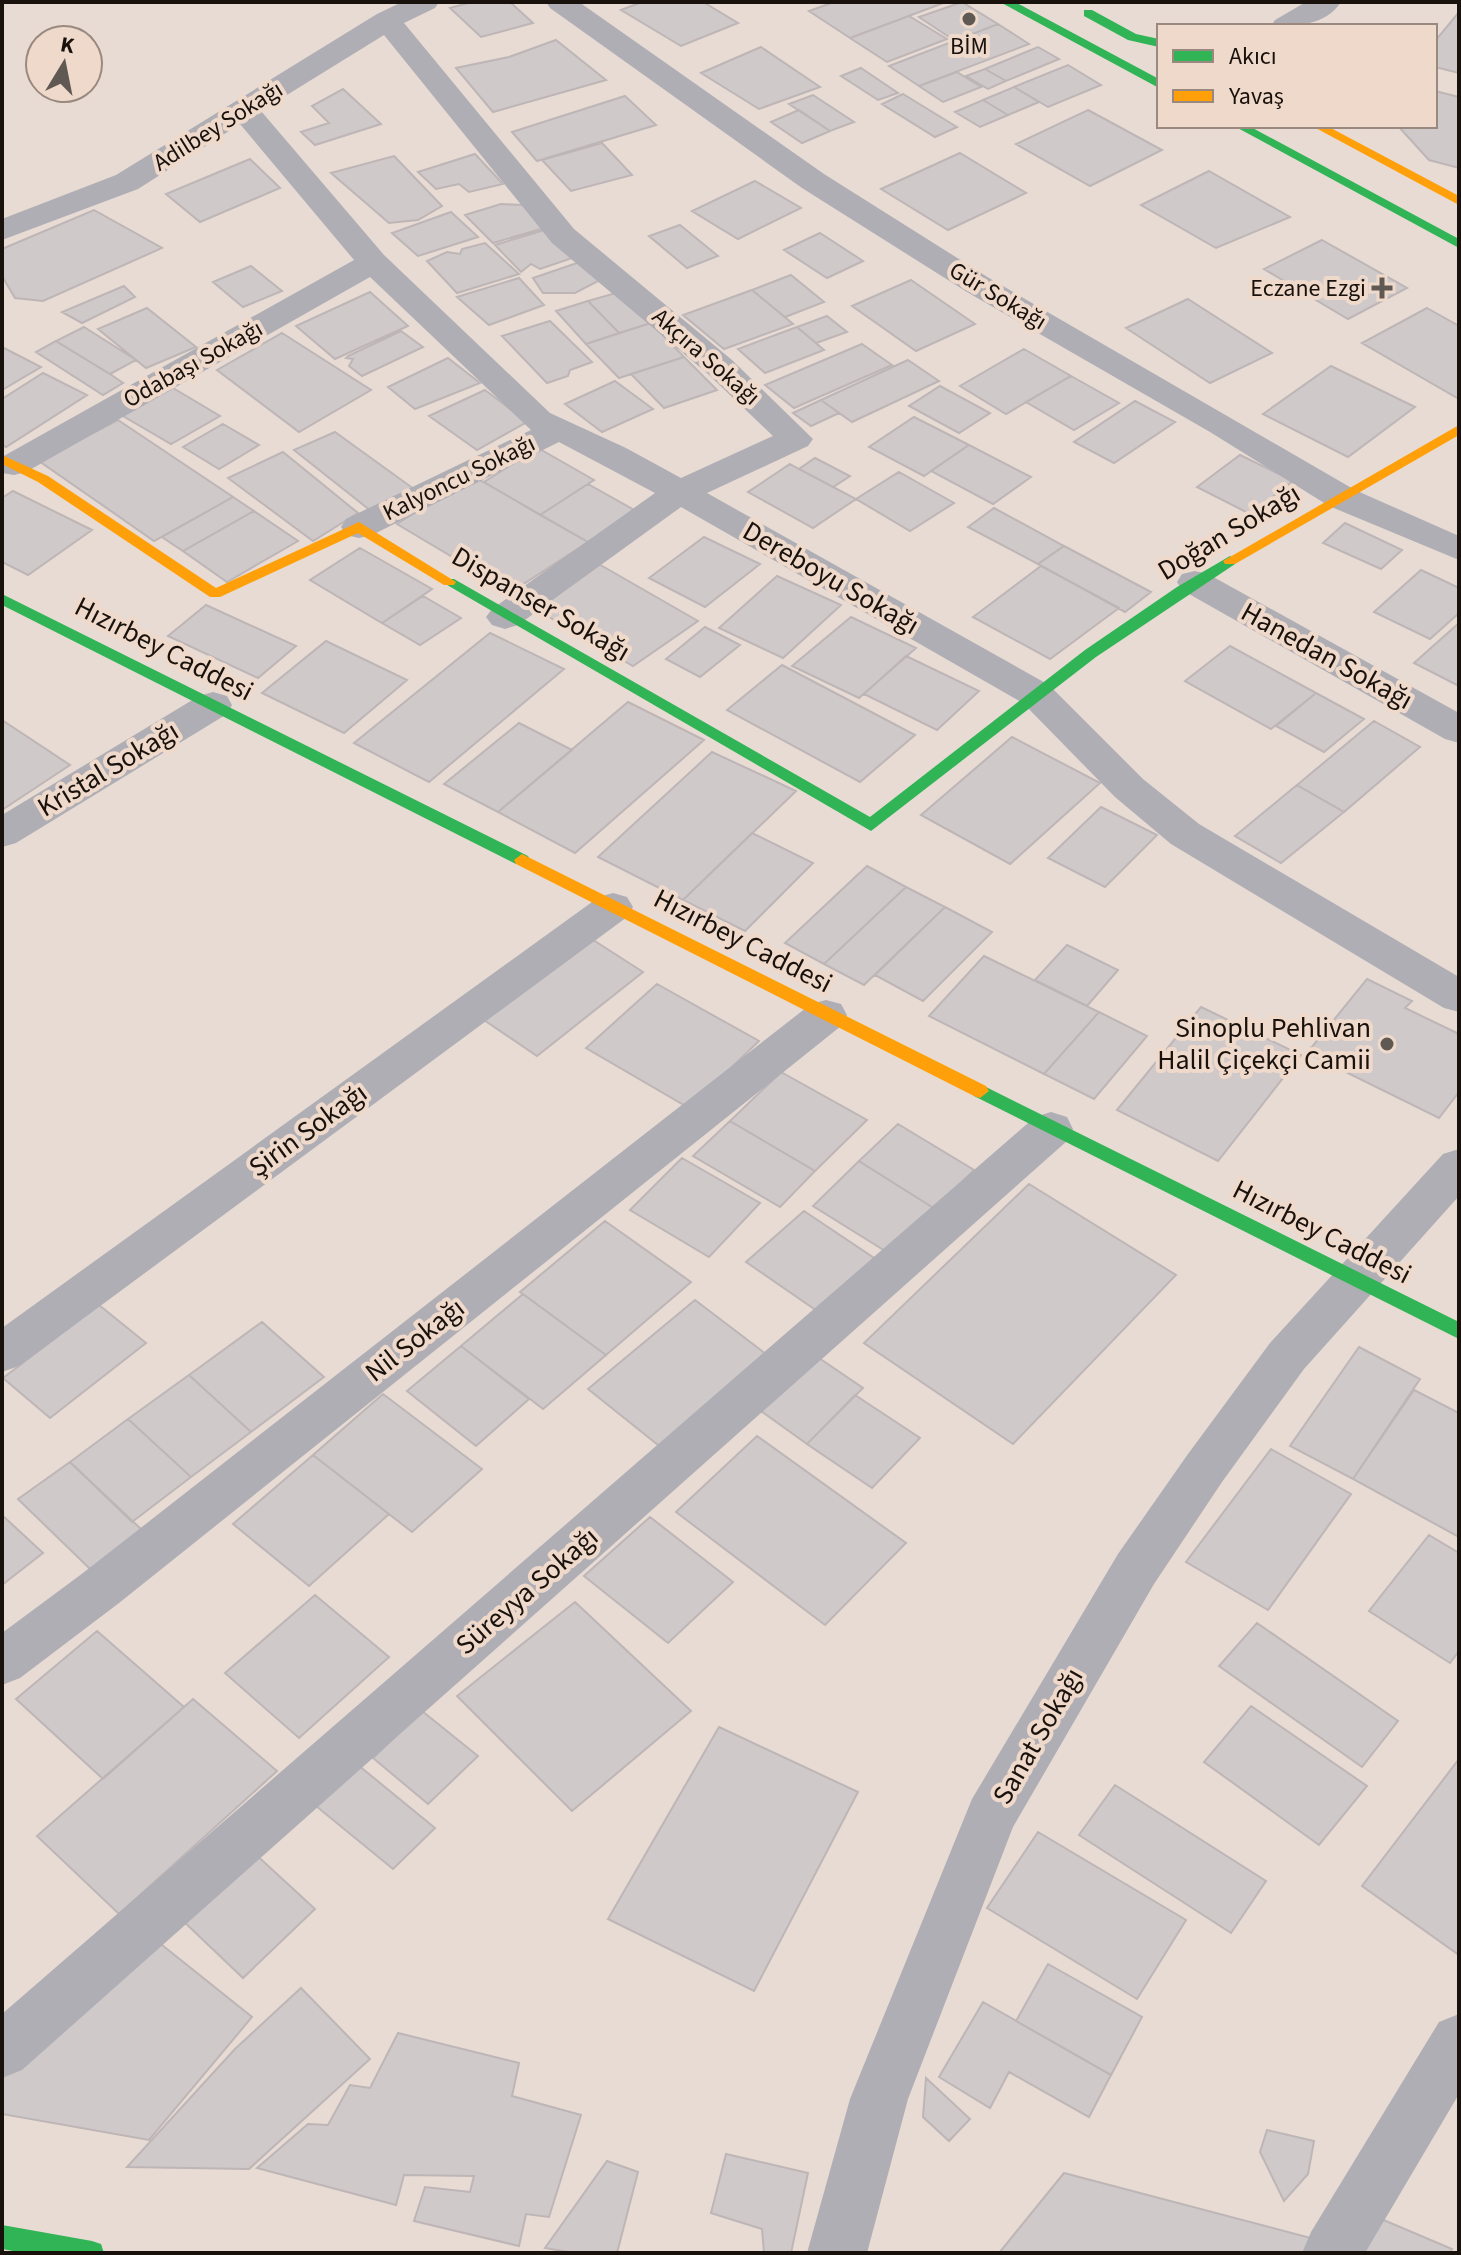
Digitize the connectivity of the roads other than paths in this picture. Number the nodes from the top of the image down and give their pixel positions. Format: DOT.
graph roads {
  1 [pos="425,2"];
  2 [pos="560,2"];
  3 [pos="1006,2"];
  4 [pos="1069,2"];
  5 [pos="1327,2"];
  6 [pos="387,20"];
  7 [pos="1288,24"];
  8 [pos="1157,43"];
  9 [pos="1157,82"];
  10 [pos="245,111"];
  11 [pos="1244,128"];
  12 [pos="1322,128"];
  13 [pos="1459,201"];
  14 [pos="2,230"];
  15 [pos="1459,244"];
  16 [pos="373,262"];
  17 [pos="559,429"];
  18 [pos="1459,429"];
  19 [pos="8,462"];
  20 [pos="679,492"];
  21 [pos="1342,498"];
  22 [pos="359,527"];
  23 [pos="1459,549"];
  24 [pos="1195,582"];
  25 [pos="2,599"];
  26 [pos="505,617"];
  27 [pos="1036,694"];
  28 [pos="213,705"];
  29 [pos="1459,730"];
  30 [pos="2,833"];
  31 [pos="613,907"];
  32 [pos="1459,997"];
  33 [pos="826,1015"];
  34 [pos="1051,1129"];
  35 [pos="1459,1166"];
  36 [pos="1356,1280"];
  37 [pos="1459,1331"];
  38 [pos="2,1353"];
  39 [pos="2,1662"];
  40 [pos="1459,2041"];
  41 [pos="2,2051"];
  42 [pos="2,2237"];
  43 [pos="92,2253"];
  44 [pos="837,2253"];
  45 [pos="1332,2253"];
  1 -- 6 [label="street, Adilbey Sokağı"];
  2 -- 21 [label="street, Gür Sokağı"];
  3 -- 9 [label="street"];
  4 -- 8 [label="street"];
  5 -- 7 [label="street"];
  6 -- 10 [label="street, Adilbey Sokağı"];
  6 -- 20 [label="street, Akçıra Sokağı"];
  10 -- 14 [label="street, Adilbey Sokağı"];
  10 -- 16 [label="street, Dereboyu Sokağı"];
  11 -- 15 [label="street"];
  12 -- 13 [label="street"];
  16 -- 17 [label="street, Dereboyu Sokağı"];
  16 -- 19 [label="street, Odabaşı Sokağı"];
  17 -- 20 [label="street, Dereboyu Sokağı"];
  17 -- 22 [label="street, Kalyoncu Sokağı"];
  18 -- 21 [label="street, Doğan Sokağı"];
  19 -- 22 [label="street"];
  20 -- 26 [label="street, Akçıra Sokağı"];
  20 -- 27 [label="street, Dereboyu Sokağı"];
  21 -- 23 [label="street, Gür Sokağı"];
  21 -- 24 [label="street, Doğan Sokağı"];
  22 -- 26 [label="street, Dispanser Sokağı"];
  24 -- 27 [label="street, Doğan Sokağı"];
  24 -- 29 [label="street, Hanedan Sokağı"];
  25 -- 28 [label="street, Hızırbey Caddesi"];
  26 -- 27 [label="street, Dispanser Sokağı"];
  27 -- 32 [label="street, Dereboyu Sokağı"];
  28 -- 30 [label="street, Kristal Sokağı"];
  28 -- 31 [label="street, Hızırbey Caddesi"];
  31 -- 33 [label="street, Hızırbey Caddesi"];
  31 -- 38 [label="street, Şirin Sokağı"];
  33 -- 34 [label="street, Hızırbey Caddesi"];
  33 -- 39 [label="street, Nil Sokağı"];
  34 -- 36 [label="street, Hızırbey Caddesi"];
  34 -- 41 [label="street, Süreyya Sokağı"];
  35 -- 36 [label="street"];
  36 -- 37 [label="street, Hızırbey Caddesi"];
  36 -- 44 [label="street, Sanat Sokağı"];
  40 -- 45 [label="street"];
  42 -- 43 [label="street"];
}
